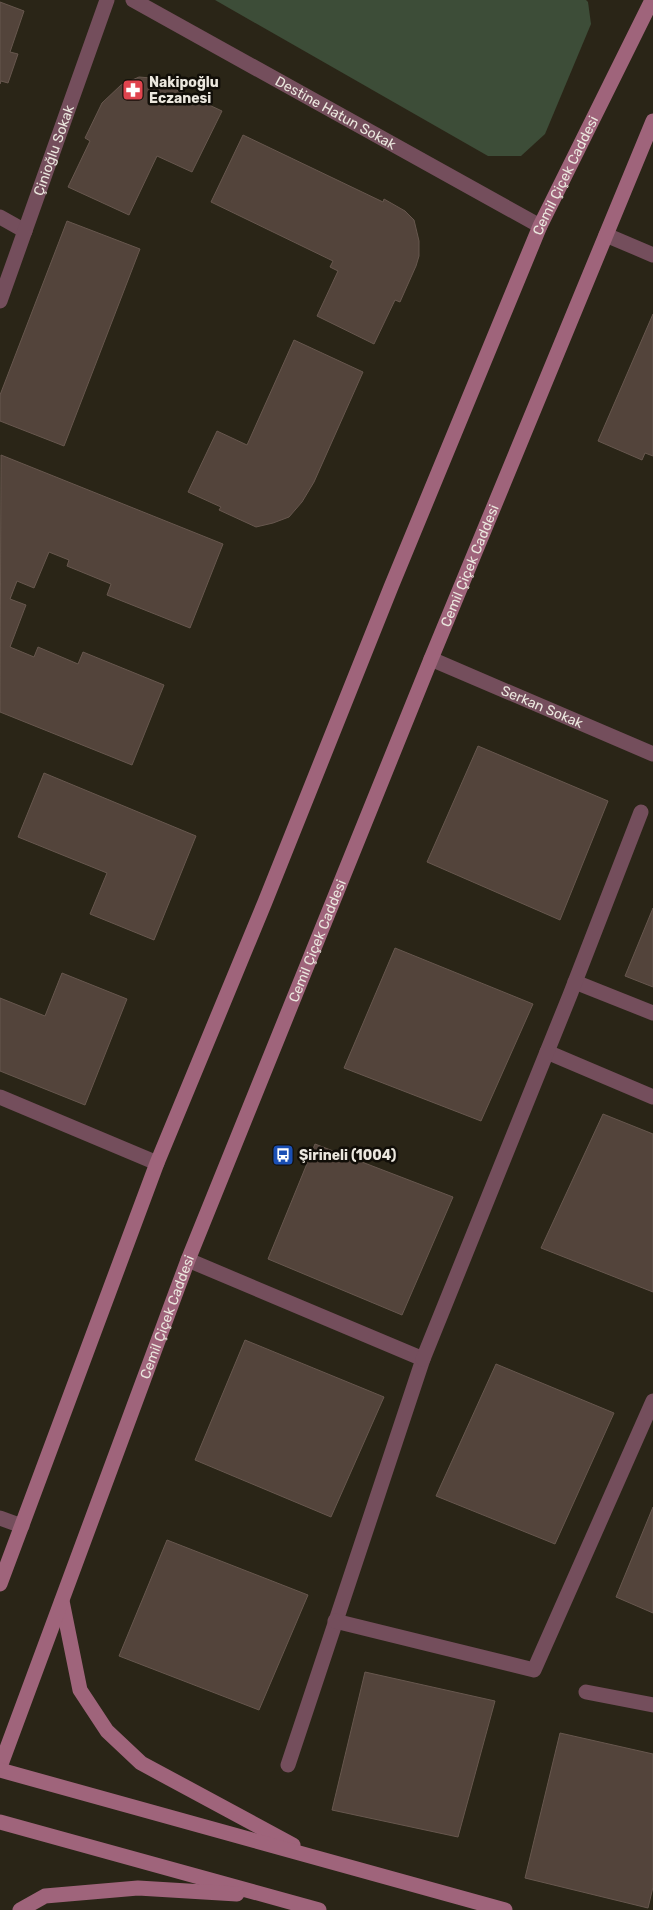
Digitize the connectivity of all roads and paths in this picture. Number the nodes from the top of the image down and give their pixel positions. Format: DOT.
graph roads {
  1 [pos="107,0"];
  2 [pos="133,0"];
  3 [pos="648,1"];
  4 [pos="653,121"];
  5 [pos="0,217"];
  6 [pos="540,226"];
  7 [pos="25,231"];
  8 [pos="606,235"];
  9 [pos="653,255"];
  10 [pos="0,301"];
  11 [pos="431,659"];
  12 [pos="653,754"];
  13 [pos="641,812"];
  14 [pos="575,982"];
  15 [pos="653,1013"];
  16 [pos="547,1052"];
  17 [pos="0,1097"];
  18 [pos="653,1097"];
  19 [pos="158,1163"];
  20 [pos="188,1260"];
  21 [pos="423,1359"];
  22 [pos="653,1401"];
  23 [pos="0,1518"];
  24 [pos="22,1526"];
  25 [pos="0,1584"];
  26 [pos="62,1600"];
  27 [pos="335,1621"];
  28 [pos="586,1692"];
  29 [pos="653,1705"];
  30 [pos="288,1765"];
  31 [pos="0,1769"];
  32 [pos="0,1822"];
  33 [pos="316,1858"];
  34 [pos="266,1895"];
  35 [pos="20,1910"];
  36 [pos="319,1910"];
  37 [pos="505,1910"];
  1 -- 7 [label="street, Çinioğlu Sokak"];
  2 -- 6 [label="street, Destine Hatun Sokak"];
  3 -- 6 [label="street, Cemil Çiçek Caddesi"];
  4 -- 8 [label="street, Cemil Çiçek Caddesi"];
  5 -- 7 [label="street"];
  6 -- 19 [label="street, Cemil Çiçek Caddesi"];
  7 -- 10 [label="street, Çinioğlu Sokak"];
  8 -- 9 [label="street"];
  8 -- 11 [label="street, Cemil Çiçek Caddesi"];
  11 -- 12 [label="street, Serkan Sokak"];
  11 -- 20 [label="street, Cemil Çiçek Caddesi"];
  13 -- 14 [label="street"];
  14 -- 15 [label="street"];
  14 -- 16 [label="street"];
  16 -- 18 [label="street"];
  16 -- 21 [label="street"];
  17 -- 19 [label="street"];
  19 -- 24 [label="street, Cemil Çiçek Caddesi"];
  20 -- 21 [label="street"];
  20 -- 26 [label="street, Cemil Çiçek Caddesi"];
  21 -- 27 [label="street"];
  22 -- 27 [label="street"];
  23 -- 24 [label="street"];
  24 -- 25 [label="street, Cemil Çiçek Caddesi"];
  26 -- 31 [label="street, Cemil Çiçek Caddesi"];
  26 -- 33 [label="street"];
  27 -- 30 [label="street"];
  28 -- 29 [label="street"];
  31 -- 33 [label="street"];
  32 -- 34 [label="street"];
  33 -- 37 [label="street"];
  34 -- 35 [label="street"];
  34 -- 36 [label="street"];
}
